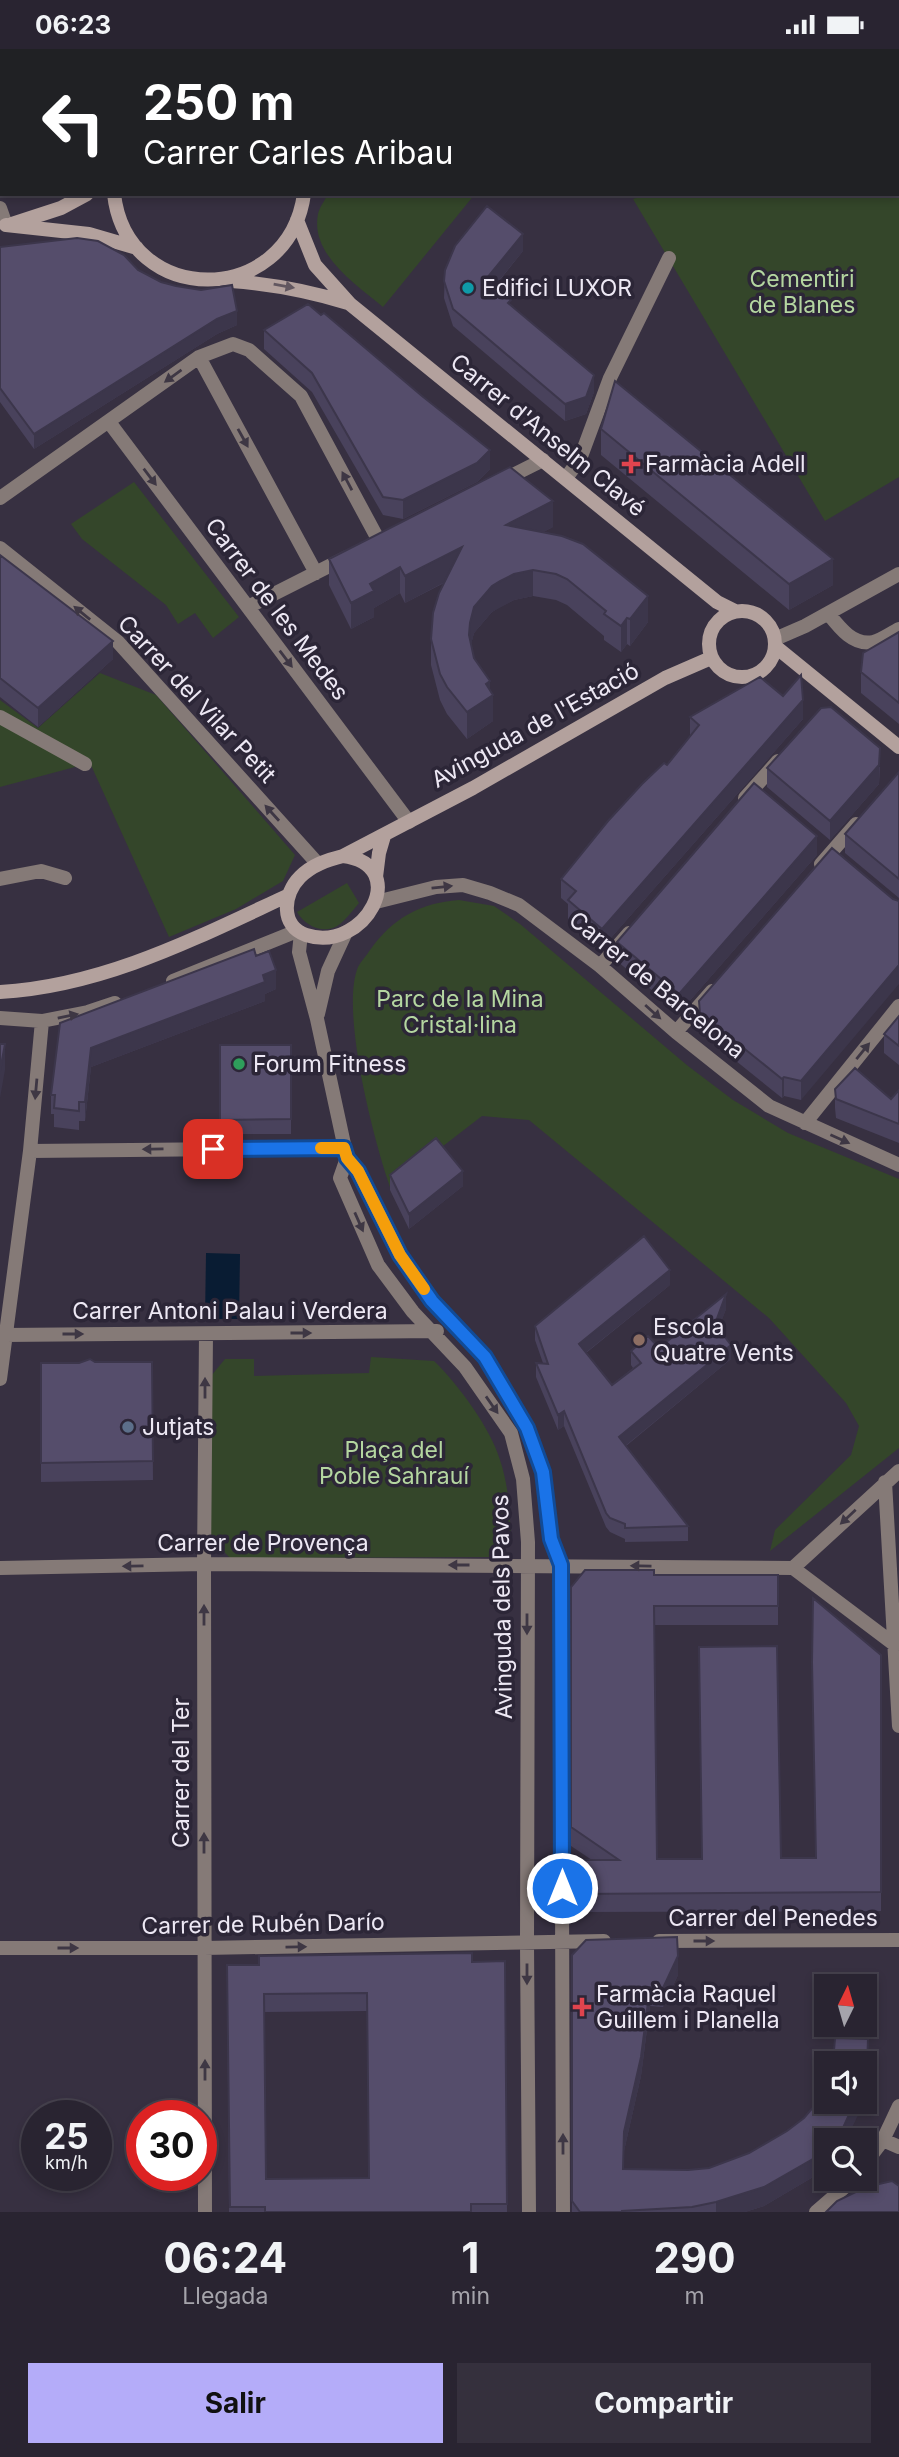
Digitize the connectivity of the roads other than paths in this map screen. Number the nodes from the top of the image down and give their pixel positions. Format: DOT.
graph roads {
  1 [pos="83,196"];
  2 [pos="115,196"];
  3 [pos="304,196"];
  4 [pos="0,208"];
  5 [pos="298,221"];
  6 [pos="3,226"];
  7 [pos="137,248"];
  8 [pos="669,258"];
  9 [pos="216,280"];
  10 [pos="350,304"];
  11 [pos="199,357"];
  12 [pos="109,422"];
  13 [pos="543,460"];
  14 [pos="566,478"];
  15 [pos="485,489"];
  16 [pos="0,498"];
  17 [pos="0,548"];
  18 [pos="316,573"];
  19 [pos="899,574"];
  20 [pos="718,602"];
  21 [pos="248,607"];
  22 [pos="735,611"];
  23 [pos="828,613"];
  24 [pos="717,622"];
  25 [pos="899,629"];
  26 [pos="776,643"];
  27 [pos="711,658"];
  28 [pos="0,717"];
  29 [pos="791,747"];
  30 [pos="899,747"];
  31 [pos="85,764"];
  32 [pos="735,809"];
  33 [pos="865,814"];
  34 [pos="409,822"];
  35 [pos="384,836"];
  36 [pos="343,856"];
  37 [pos="318,864"];
  38 [pos="812,873"];
  39 [pos="376,877"];
  40 [pos="65,878"];
  41 [pos="0,879"];
  42 [pos="289,895"];
  43 [pos="376,902"];
  44 [pos="635,925"];
  45 [pos="299,932"];
  46 [pos="346,932"];
  47 [pos="600,966"];
  48 [pos="722,979"];
  49 [pos="155,989"];
  50 [pos="0,992"];
  51 [pos="133,997"];
  52 [pos="899,1006"];
  53 [pos="2,1017"];
  54 [pos="317,1019"];
  55 [pos="42,1021"];
  56 [pos="676,1032"];
  57 [pos="805,1123"];
  58 [pos="30,1151"];
  59 [pos="346,1153"];
  60 [pos="899,1165"];
  61 [pos="6,1274"];
  62 [pos="454,1326"];
  63 [pos="432,1332"];
  64 [pos="205,1334"];
  65 [pos="5,1335"];
  66 [pos="0,1379"];
  67 [pos="899,1471"];
  68 [pos="885,1482"];
  69 [pos="204,1564"];
  70 [pos="561,1565"];
  71 [pos="527,1566"];
  72 [pos="0,1568"];
  73 [pos="793,1568"];
  74 [pos="895,1645"];
  75 [pos="899,1726"];
  76 [pos="899,1940"];
  77 [pos="562,1941"];
  78 [pos="616,1941"];
  79 [pos="643,1941"];
  80 [pos="527,1944"];
  81 [pos="0,1948"];
  82 [pos="204,1948"];
  83 [pos="899,2105"];
  84 [pos="883,2140"];
  85 [pos="899,2147"];
  86 [pos="877,2148"];
  87 [pos="840,2191"];
  88 [pos="205,2212"];
  89 [pos="529,2212"];
  90 [pos="563,2212"];
  91 [pos="816,2212"];
  1 -- 6 [label="street"];
  2 -- 7 [label="street"];
  3 -- 5 [label="street"];
  4 -- 6 [label="street"];
  5 -- 9 [label="street"];
  5 -- 10 [label="street, Carrer d'Anselm Clavé"];
  6 -- 7 [label="street"];
  7 -- 9 [label="street, Carrer d'Anselm Clavé"];
  8 -- 14 [label="street"];
  9 -- 10 [label="street, Carrer d'Anselm Clavé, one-way"];
  10 -- 13 [label="street, Carrer d'Anselm Clavé"];
  11 -- 12 [label="street, one-way"];
  11 -- 18 [label="street, one-way"];
  18 -- 11 [label="street, one-way"];
  12 -- 16 [label="street"];
  12 -- 21 [label="street, Carrer de les Medes, one-way"];
  13 -- 14 [label="street, Carrer d'Anselm Clavé"];
  13 -- 15 [label="street"];
  14 -- 20 [label="street, Carrer d'Anselm Clavé"];
  37 -- 17 [label="street, Carrer del Vilar Petit, one-way"];
  18 -- 21 [label="street"];
  19 -- 23 [label="street"];
  20 -- 22 [label="street, Carrer d'Anselm Clavé"];
  20 -- 24 [label="street"];
  21 -- 34 [label="street, Carrer de les Medes, one-way"];
  22 -- 24 [label="street"];
  22 -- 26 [label="street, Carrer d'Anselm Clavé"];
  23 -- 25 [label="street"];
  23 -- 26 [label="street"];
  24 -- 27 [label="street"];
  26 -- 27 [label="street"];
  26 -- 30 [label="street, Carrer d'Anselm Clavé"];
  27 -- 34 [label="street, Avinguda de l'Estació"];
  28 -- 31 [label="street"];
  29 -- 32 [label="street"];
  33 -- 38 [label="street"];
  34 -- 35 [label="street, Avinguda de l'Estació"];
  35 -- 36 [label="street, Avinguda de l'Estació"];
  35 -- 39 [label="street"];
  36 -- 37 [label="street"];
  36 -- 39 [label="street"];
  37 -- 42 [label="street"];
  39 -- 43 [label="street"];
  40 -- 41 [label="street"];
  42 -- 45 [label="street"];
  42 -- 50 [label="street"];
  43 -- 46 [label="street"];
  43 -- 47 [label="street, Carrer de Barcelona, one-way"];
  44 -- 47 [label="street"];
  45 -- 46 [label="street"];
  45 -- 49 [label="street"];
  45 -- 54 [label="street, Avinguda dels Pavos"];
  46 -- 54 [label="street, Avinguda dels Pavos"];
  47 -- 56 [label="street, Carrer de Barcelona, one-way"];
  48 -- 56 [label="street"];
  55 -- 51 [label="street, one-way"];
  57 -- 52 [label="street, one-way"];
  53 -- 55 [label="street"];
  54 -- 59 [label="street, Avinguda dels Pavos"];
  55 -- 58 [label="street, one-way"];
  56 -- 57 [label="street, Carrer de Barcelona"];
  57 -- 60 [label="street, Carrer de Barcelona, one-way"];
  59 -- 58 [label="street, one-way"];
  58 -- 61 [label="street"];
  59 -- 62 [label="street, Avinguda dels Pavos"];
  59 -- 63 [label="street, Avinguda dels Pavos, one-way"];
  61 -- 65 [label="street"];
  62 -- 63 [label="street, Carrer Antoni Palau i Verdera"];
  62 -- 70 [label="street, Avinguda dels Pavos"];
  64 -- 63 [label="street, Carrer Antoni Palau i Verdera, one-way"];
  63 -- 71 [label="street, Avinguda dels Pavos, one-way"];
  65 -- 64 [label="street, Carrer Antoni Palau i Verdera, one-way"];
  69 -- 64 [label="street, Carrer del Ter, one-way"];
  65 -- 66 [label="street"];
  67 -- 68 [label="street"];
  68 -- 73 [label="street, one-way"];
  68 -- 74 [label="street"];
  71 -- 69 [label="street, Carrer de Provença, one-way"];
  69 -- 72 [label="street, Carrer de Provença, one-way"];
  82 -- 69 [label="street, Carrer del Ter, one-way"];
  70 -- 71 [label="street, Carrer de Provença"];
  73 -- 70 [label="street, Carrer de Provença, one-way"];
  70 -- 77 [label="street, Avinguda dels Pavos"];
  71 -- 80 [label="street, Avinguda dels Pavos, one-way"];
  73 -- 74 [label="street"];
  74 -- 75 [label="street"];
  79 -- 76 [label="street, Carrer del Penedes, one-way"];
  77 -- 78 [label="street"];
  77 -- 80 [label="street"];
  90 -- 77 [label="street, Avinguda dels Pavos, one-way"];
  82 -- 80 [label="street, Carrer de Rubén Darío, one-way"];
  80 -- 89 [label="street, Avinguda dels Pavos, one-way"];
  81 -- 82 [label="street, Carrer de Rubén Darío, one-way"];
  88 -- 82 [label="street, Carrer del Ter, one-way"];
  83 -- 84 [label="street"];
  84 -- 85 [label="street"];
  84 -- 86 [label="street"];
  87 -- 91 [label="street"];
}
